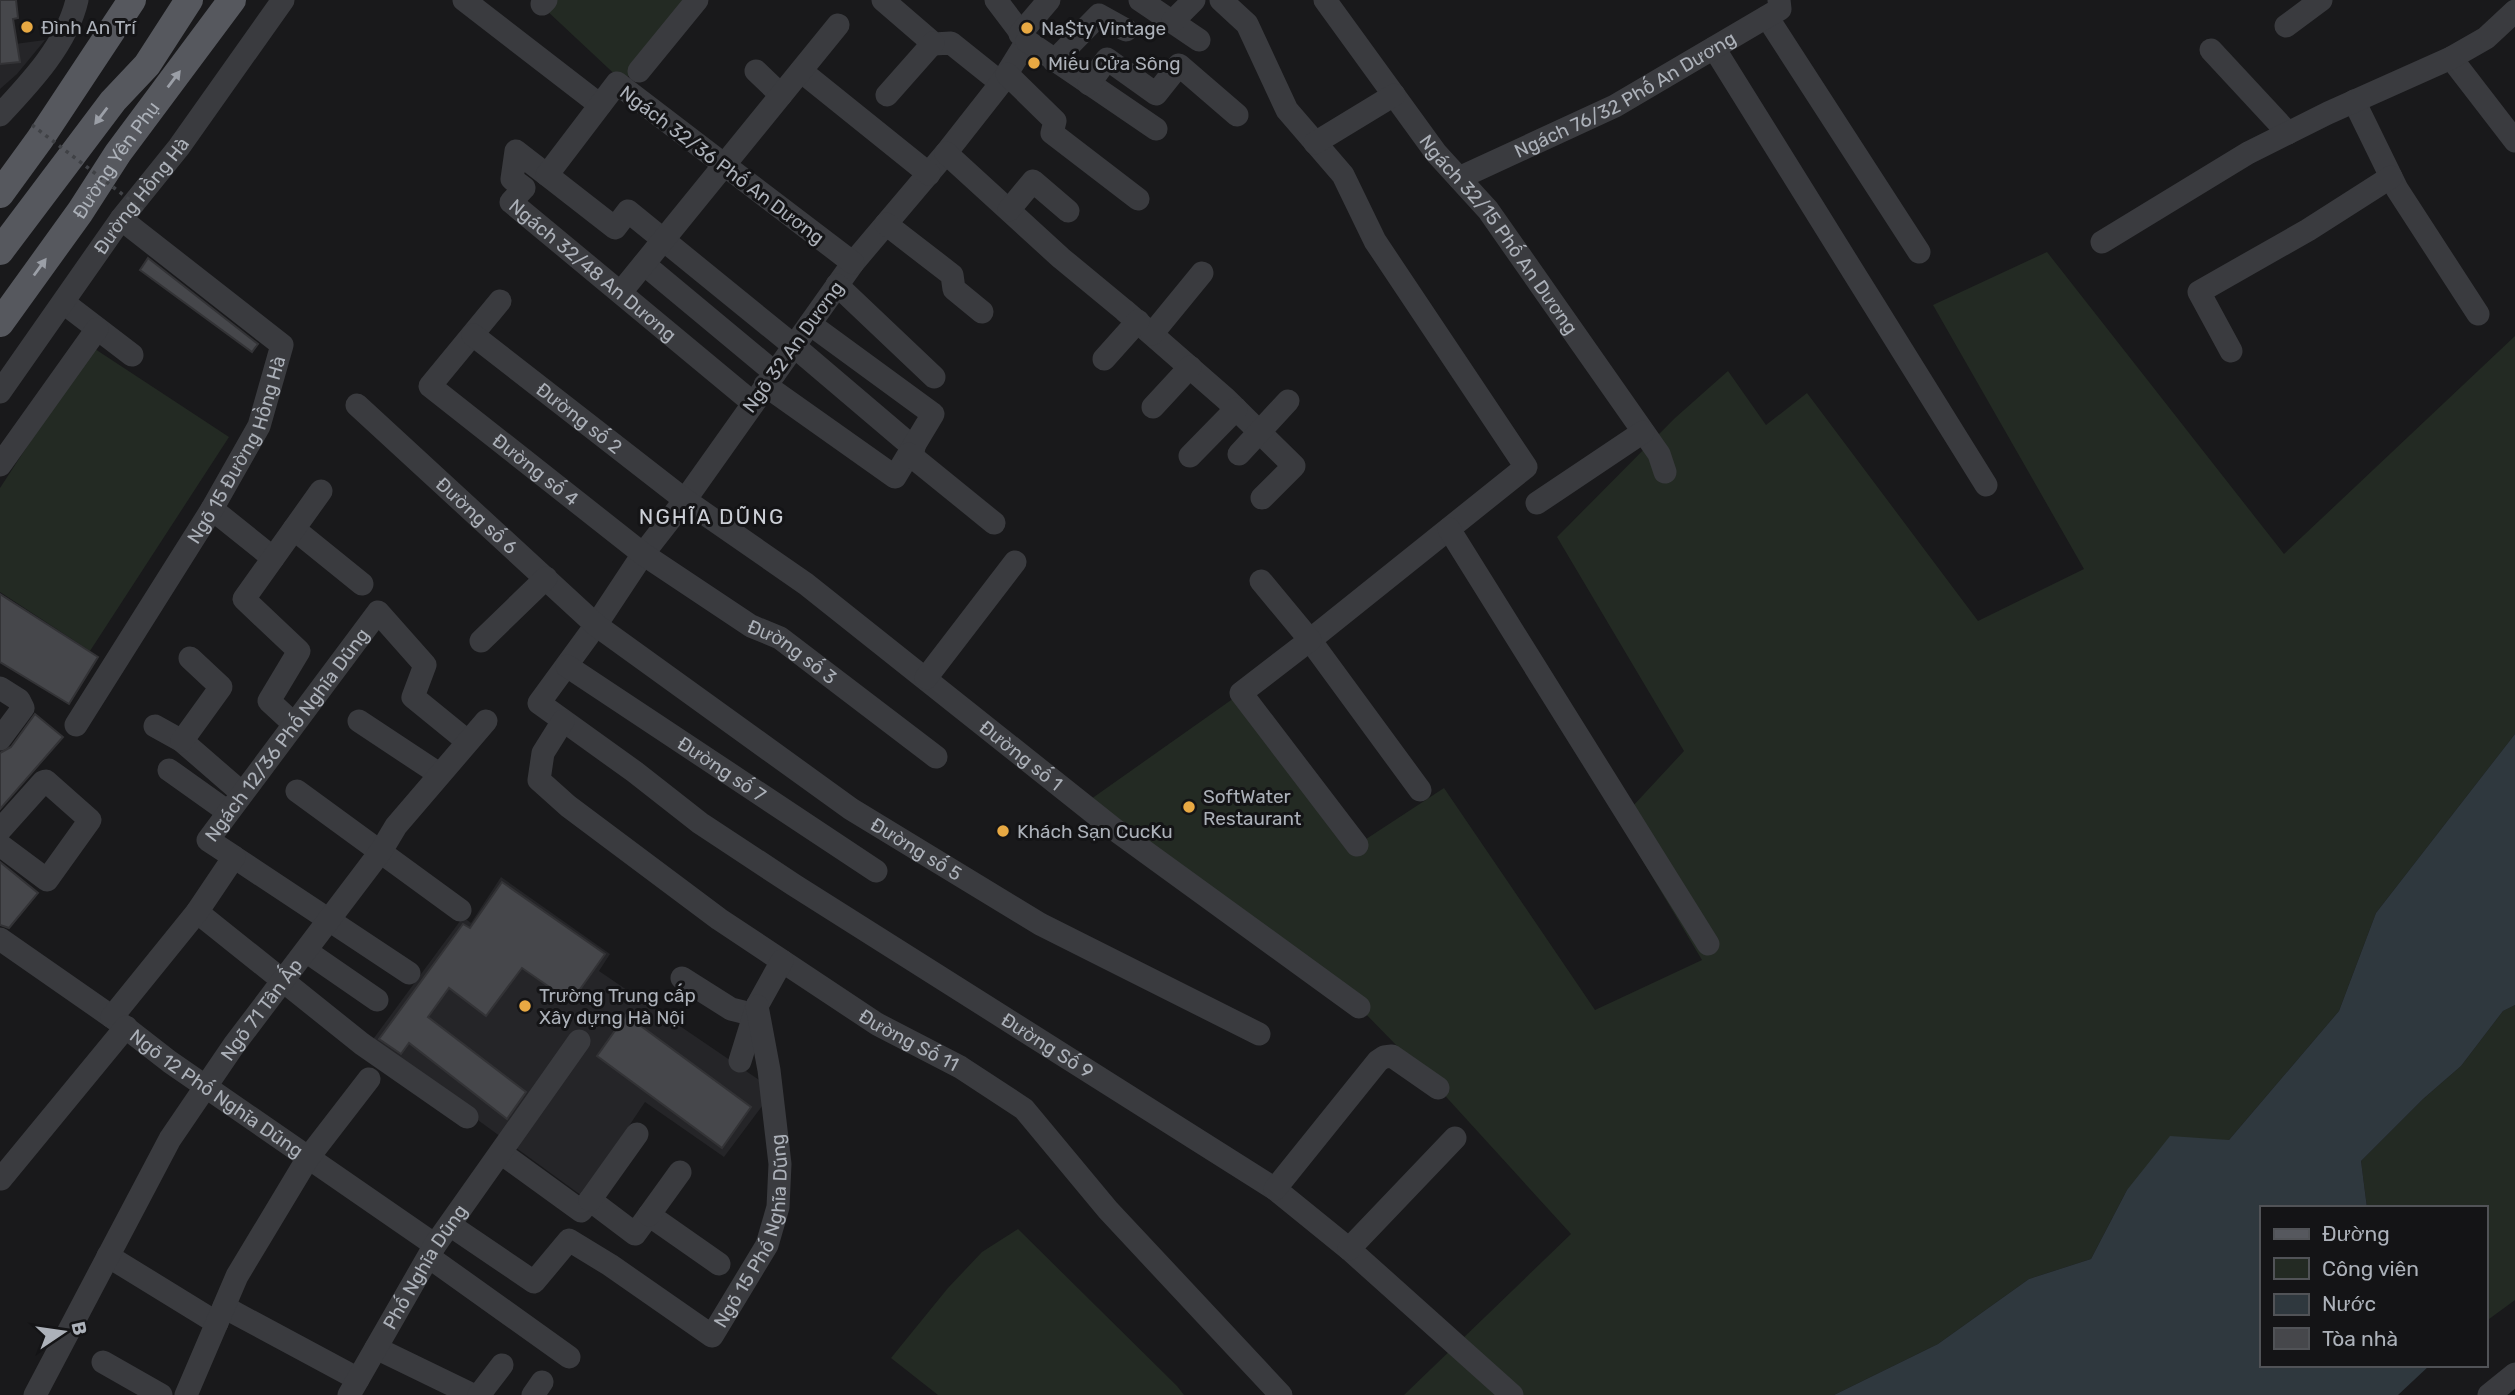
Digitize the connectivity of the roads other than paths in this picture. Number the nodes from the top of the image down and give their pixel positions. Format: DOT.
graph roads {
  1 [pos="77,0"];
  2 [pos="132,0"];
  3 [pos="189,0"];
  4 [pos="232,0"];
  5 [pos="283,0"];
  6 [pos="464,0"];
  7 [pos="697,0"];
  8 [pos="883,0"];
  9 [pos="996,0"];
  10 [pos="1049,0"];
  11 [pos="1140,0"];
  12 [pos="1221,0"];
  13 [pos="1325,0"];
  14 [pos="2321,0"];
  15 [pos="1189,1"];
  16 [pos="1773,8"];
  17 [pos="2515,11"];
  18 [pos="1173,21"];
  19 [pos="838,26"];
  20 [pos="2286,26"];
  21 [pos="1126,30"];
  22 [pos="1023,38"];
  23 [pos="1199,40"];
  24 [pos="933,43"];
  25 [pos="1714,48"];
  26 [pos="2211,50"];
  27 [pos="2451,58"];
  28 [pos="1054,61"];
  29 [pos="147,65"];
  30 [pos="639,71"];
  31 [pos="755,71"];
  32 [pos="801,71"];
  33 [pos="1004,78"];
  34 [pos="1089,84"];
  35 [pos="781,95"];
  36 [pos="887,95"];
  37 [pos="1394,95"];
  38 [pos="2354,101"];
  39 [pos="600,105"];
  40 [pos="0,115"];
  41 [pos="1237,115"];
  42 [pos="1156,129"];
  43 [pos="2288,133"];
  44 [pos="2515,141"];
  45 [pos="1315,143"];
  46 [pos="118,153"];
  47 [pos="946,153"];
  48 [pos="723,164"];
  49 [pos="929,174"];
  50 [pos="547,175"];
  51 [pos="2391,177"];
  52 [pos="1459,178"];
  53 [pos="0,194"];
  54 [pos="1138,199"];
  55 [pos="1009,210"];
  56 [pos="1068,211"];
  57 [pos="121,219"];
  58 [pos="886,224"];
  59 [pos="663,240"];
  60 [pos="2102,242"];
  61 [pos="0,251"];
  62 [pos="1919,252"];
  63 [pos="853,263"];
  64 [pos="644,264"];
  65 [pos="1202,273"];
  66 [pos="837,285"];
  67 [pos="621,292"];
  68 [pos="500,301"];
  69 [pos="64,303"];
  70 [pos="982,313"];
  71 [pos="2478,314"];
  72 [pos="0,323"];
  73 [pos="810,324"];
  74 [pos="1145,328"];
  75 [pos="97,329"];
  76 [pos="473,335"];
  77 [pos="794,346"];
  78 [pos="2231,351"];
  79 [pos="132,355"];
  80 [pos="1104,359"];
  81 [pos="1190,367"];
  82 [pos="934,377"];
  83 [pos="764,387"];
  84 [pos="0,393"];
  85 [pos="1288,401"];
  86 [pos="357,405"];
  87 [pos="1153,407"];
  88 [pos="1236,409"];
  89 [pos="1259,432"];
  90 [pos="1643,432"];
  91 [pos="912,451"];
  92 [pos="1239,454"];
  93 [pos="1190,456"];
  94 [pos="0,465"];
  95 [pos="1665,472"];
  96 [pos="1986,485"];
  97 [pos="321,491"];
  98 [pos="1262,498"];
  99 [pos="685,499"];
  100 [pos="1537,503"];
  101 [pos="212,509"];
  102 [pos="994,523"];
  103 [pos="294,529"];
  104 [pos="1449,529"];
  105 [pos="643,554"];
  106 [pos="273,558"];
  107 [pos="1015,562"];
  108 [pos="546,578"];
  109 [pos="1261,581"];
  110 [pos="362,584"];
  111 [pos="596,625"];
  112 [pos="1310,640"];
  113 [pos="481,641"];
  114 [pos="190,658"];
  115 [pos="567,666"];
  116 [pos="926,678"];
  117 [pos="0,688"];
  118 [pos="539,703"];
  119 [pos="359,721"];
  120 [pos="486,721"];
  121 [pos="562,721"];
  122 [pos="294,724"];
  123 [pos="76,725"];
  124 [pos="155,726"];
  125 [pos="0,739"];
  126 [pos="182,741"];
  127 [pos="467,741"];
  128 [pos="936,757"];
  129 [pos="169,770"];
  130 [pos="439,774"];
  131 [pos="297,790"];
  132 [pos="1420,790"];
  133 [pos="235,802"];
  134 [pos="0,830"];
  135 [pos="0,845"];
  136 [pos="1357,845"];
  137 [pos="381,852"];
  138 [pos="234,857"];
  139 [pos="876,872"];
  140 [pos="460,910"];
  141 [pos="197,912"];
  142 [pos="329,920"];
  143 [pos="0,939"];
  144 [pos="1708,944"];
  145 [pos="306,951"];
  146 [pos="782,961"];
  147 [pos="409,973"];
  148 [pos="682,978"];
  149 [pos="283,981"];
  150 [pos="377,1000"];
  151 [pos="1359,1007"];
  152 [pos="756,1011"];
  153 [pos="119,1022"];
  154 [pos="1259,1034"];
  155 [pos="579,1041"];
  156 [pos="740,1061"];
  157 [pos="369,1079"];
  158 [pos="206,1086"];
  159 [pos="1438,1088"];
  160 [pos="467,1117"];
  161 [pos="637,1134"];
  162 [pos="1455,1138"];
  163 [pos="505,1147"];
  164 [pos="309,1157"];
  165 [pos="680,1172"];
  166 [pos="1,1179"];
  167 [pos="1275,1189"];
  168 [pos="590,1200"];
  169 [pos="649,1215"];
  170 [pos="450,1225"];
  171 [pos="1349,1249"];
  172 [pos="432,1251"];
  173 [pos="108,1256"];
  174 [pos="719,1264"];
  175 [pos="220,1315"];
  176 [pos="376,1348"];
  177 [pos="569,1357"];
  178 [pos="103,1362"];
  179 [pos="502,1365"];
  180 [pos="2515,1374"];
  181 [pos="353,1387"];
  182 [pos="40,1393"];
  183 [pos="468,1394"];
  184 [pos="161,1395"];
  185 [pos="186,1395"];
  186 [pos="1281,1395"];
  187 [pos="1511,1395"];
  188 [pos="2490,1395"];
  1 -- 40 [label="street"];
  2 -- 53 [label="main road"];
  3 -- 29 [label="main road, Đường Yên Phụ"];
  46 -- 4 [label="main road, Đường Yên Phụ, one-way"];
  5 -- 57 [label="street, Đường Hồng Hà"];
  6 -- 39 [label="street"];
  7 -- 30 [label="street"];
  8 -- 24 [label="street"];
  9 -- 22 [label="street"];
  10 -- 22 [label="street, Ngõ 32 An Dương"];
  11 -- 18 [label="street"];
  12 -- 45 [label="street"];
  13 -- 37 [label="street, Ngách 32/15 Phố An Dương"];
  14 -- 20 [label="street"];
  15 -- 18 [label="street"];
  16 -- 25 [label="street, Ngách 76/32 Phố An Dương"];
  16 -- 62 [label="street"];
  17 -- 27 [label="street"];
  18 -- 23 [label="street"];
  19 -- 32 [label="street"];
  21 -- 28 [label="street"];
  22 -- 28 [label="street"];
  22 -- 33 [label="street, Ngõ 32 An Dương"];
  24 -- 33 [label="street"];
  24 -- 36 [label="street"];
  25 -- 52 [label="street, Ngách 76/32 Phố An Dương"];
  25 -- 96 [label="street"];
  26 -- 43 [label="street"];
  27 -- 38 [label="street"];
  27 -- 44 [label="street"];
  28 -- 34 [label="street"];
  29 -- 46 [label="main road"];
  29 -- 61 [label="main road, Đường Yên Phụ, one-way"];
  31 -- 35 [label="street"];
  32 -- 35 [label="street"];
  32 -- 49 [label="street"];
  33 -- 47 [label="street, Ngõ 32 An Dương"];
  33 -- 54 [label="street"];
  34 -- 41 [label="street"];
  34 -- 42 [label="street"];
  35 -- 48 [label="street"];
  37 -- 45 [label="street"];
  37 -- 52 [label="street, Ngách 32/15 Phố An Dương"];
  38 -- 43 [label="street"];
  38 -- 51 [label="street"];
  39 -- 48 [label="street, Ngách 32/36 Phố An Dương"];
  39 -- 50 [label="street, Ngách 32/36 Phố An Dương"];
  43 -- 60 [label="street"];
  45 -- 104 [label="street"];
  72 -- 46 [label="main road, Đường Yên Phụ, one-way"];
  47 -- 49 [label="street, Ngõ 32 An Dương"];
  47 -- 55 [label="street"];
  48 -- 59 [label="street"];
  48 -- 63 [label="street, Ngách 32/36 Phố An Dương"];
  49 -- 58 [label="street, Ngõ 32 An Dương"];
  50 -- 59 [label="street"];
  50 -- 67 [label="street, Ngách 32/48 An Dương"];
  51 -- 71 [label="street"];
  51 -- 78 [label="street"];
  52 -- 90 [label="street, Ngách 32/15 Phố An Dương"];
  55 -- 56 [label="street"];
  55 -- 74 [label="street"];
  57 -- 69 [label="street, Đường Hồng Hà"];
  57 -- 101 [label="street, Ngõ 15 Đường Hồng Hà"];
  58 -- 63 [label="street, Ngõ 32 An Dương"];
  58 -- 70 [label="street"];
  59 -- 64 [label="street"];
  59 -- 77 [label="street"];
  63 -- 66 [label="street, Ngõ 32 An Dương"];
  64 -- 67 [label="street"];
  64 -- 83 [label="street"];
  65 -- 74 [label="street"];
  66 -- 73 [label="street, Ngõ 32 An Dương"];
  66 -- 82 [label="street"];
  67 -- 83 [label="street, Ngách 32/48 An Dương"];
  68 -- 76 [label="street"];
  69 -- 75 [label="street"];
  69 -- 84 [label="street, Đường Hồng Hà"];
  73 -- 77 [label="street, Ngõ 32 An Dương"];
  73 -- 91 [label="street"];
  74 -- 80 [label="street"];
  74 -- 81 [label="street"];
  75 -- 79 [label="street"];
  75 -- 94 [label="street"];
  76 -- 99 [label="street, Đường số 2"];
  76 -- 105 [label="street, Đường số 4"];
  77 -- 83 [label="street, Ngõ 32 An Dương"];
  77 -- 91 [label="street"];
  81 -- 87 [label="street"];
  81 -- 88 [label="street"];
  83 -- 91 [label="street"];
  83 -- 99 [label="street, Ngõ 32 An Dương"];
  85 -- 89 [label="street"];
  86 -- 108 [label="street, Đường số 6"];
  88 -- 89 [label="street"];
  88 -- 93 [label="street"];
  89 -- 92 [label="street"];
  89 -- 98 [label="street"];
  90 -- 95 [label="street, Ngách 32/15 Phố An Dương"];
  90 -- 100 [label="street"];
  91 -- 102 [label="street"];
  97 -- 103 [label="street"];
  99 -- 105 [label="street, Ngõ 32 An Dương"];
  99 -- 116 [label="street, Đường số 1"];
  101 -- 106 [label="street"];
  101 -- 123 [label="street, Ngõ 15 Đường Hồng Hà"];
  103 -- 106 [label="street"];
  103 -- 110 [label="street"];
  104 -- 112 [label="street"];
  104 -- 144 [label="street"];
  105 -- 111 [label="street, Ngõ 32 An Dương"];
  105 -- 128 [label="street, Đường số 3"];
  106 -- 122 [label="street"];
  107 -- 116 [label="street"];
  108 -- 111 [label="street, Đường số 6"];
  108 -- 113 [label="street"];
  109 -- 112 [label="street"];
  111 -- 115 [label="street, Ngõ 32 An Dương"];
  111 -- 154 [label="street, Đường số 5"];
  112 -- 132 [label="street"];
  112 -- 136 [label="street"];
  114 -- 126 [label="street"];
  115 -- 118 [label="street, Ngõ 32 An Dương"];
  115 -- 139 [label="street, Đường số 7"];
  116 -- 151 [label="street, Đường số 1"];
  117 -- 125 [label="street"];
  118 -- 121 [label="street, Đường Số 9"];
  119 -- 130 [label="street"];
  120 -- 127 [label="street, Ngõ 71 Tân Ấp"];
  121 -- 146 [label="street, Đường Số 11"];
  121 -- 167 [label="street, Đường Số 9"];
  122 -- 127 [label="street, Ngách 12/36 Phố Nghĩa Dũng"];
  122 -- 133 [label="street, Ngách 12/36 Phố Nghĩa Dũng"];
  124 -- 126 [label="street"];
  126 -- 133 [label="street"];
  127 -- 130 [label="street, Ngõ 71 Tân Ấp"];
  129 -- 133 [label="street"];
  130 -- 137 [label="street, Ngõ 71 Tân Ấp"];
  131 -- 137 [label="street"];
  133 -- 138 [label="street, Ngách 12/36 Phố Nghĩa Dũng"];
  134 -- 135 [label="street"];
  137 -- 140 [label="street"];
  137 -- 142 [label="street, Ngõ 71 Tân Ấp"];
  138 -- 141 [label="street, Ngách 12/36 Phố Nghĩa Dũng"];
  138 -- 142 [label="street"];
  141 -- 149 [label="street"];
  141 -- 153 [label="street, Ngách 12/36 Phố Nghĩa Dũng"];
  142 -- 145 [label="street, Ngõ 71 Tân Ấp"];
  142 -- 147 [label="street"];
  143 -- 153 [label="street, Ngõ 12 Phố Nghĩa Dũng"];
  145 -- 149 [label="street, Ngõ 71 Tân Ấp"];
  145 -- 150 [label="street"];
  146 -- 152 [label="street"];
  146 -- 186 [label="street, Đường Số 11"];
  148 -- 152 [label="street"];
  149 -- 158 [label="street, Ngõ 71 Tân Ấp"];
  149 -- 160 [label="street"];
  152 -- 156 [label="street"];
  152 -- 170 [label="street, Ngõ 15 Phố Nghĩa Dũng"];
  153 -- 158 [label="street, Ngõ 12 Phố Nghĩa Dũng"];
  153 -- 166 [label="street, Ngách 12/36 Phố Nghĩa Dũng"];
  155 -- 163 [label="street, Phố Nghĩa Dũng"];
  157 -- 164 [label="street"];
  158 -- 164 [label="street, Ngõ 12 Phố Nghĩa Dũng"];
  158 -- 173 [label="street, Ngõ 71 Tân Ấp"];
  159 -- 167 [label="street"];
  161 -- 168 [label="street"];
  162 -- 171 [label="street"];
  163 -- 168 [label="street"];
  163 -- 170 [label="street, Phố Nghĩa Dũng"];
  164 -- 172 [label="street, Ngõ 12 Phố Nghĩa Dũng"];
  164 -- 175 [label="street"];
  165 -- 169 [label="street"];
  167 -- 171 [label="street, Đường Số 9"];
  168 -- 169 [label="street"];
  169 -- 174 [label="street"];
  170 -- 172 [label="street, Phố Nghĩa Dũng"];
  171 -- 187 [label="street, Đường Số 9"];
  172 -- 176 [label="street, Phố Nghĩa Dũng"];
  172 -- 177 [label="street, Ngõ 12 Phố Nghĩa Dũng"];
  173 -- 175 [label="street"];
  173 -- 182 [label="street, Ngõ 71 Tân Ấp"];
  175 -- 181 [label="street"];
  175 -- 185 [label="street"];
  176 -- 181 [label="street, Phố Nghĩa Dũng"];
  176 -- 183 [label="street"];
  178 -- 184 [label="street"];
  179 -- 183 [label="street"];
  180 -- 188 [label="street"];
}
